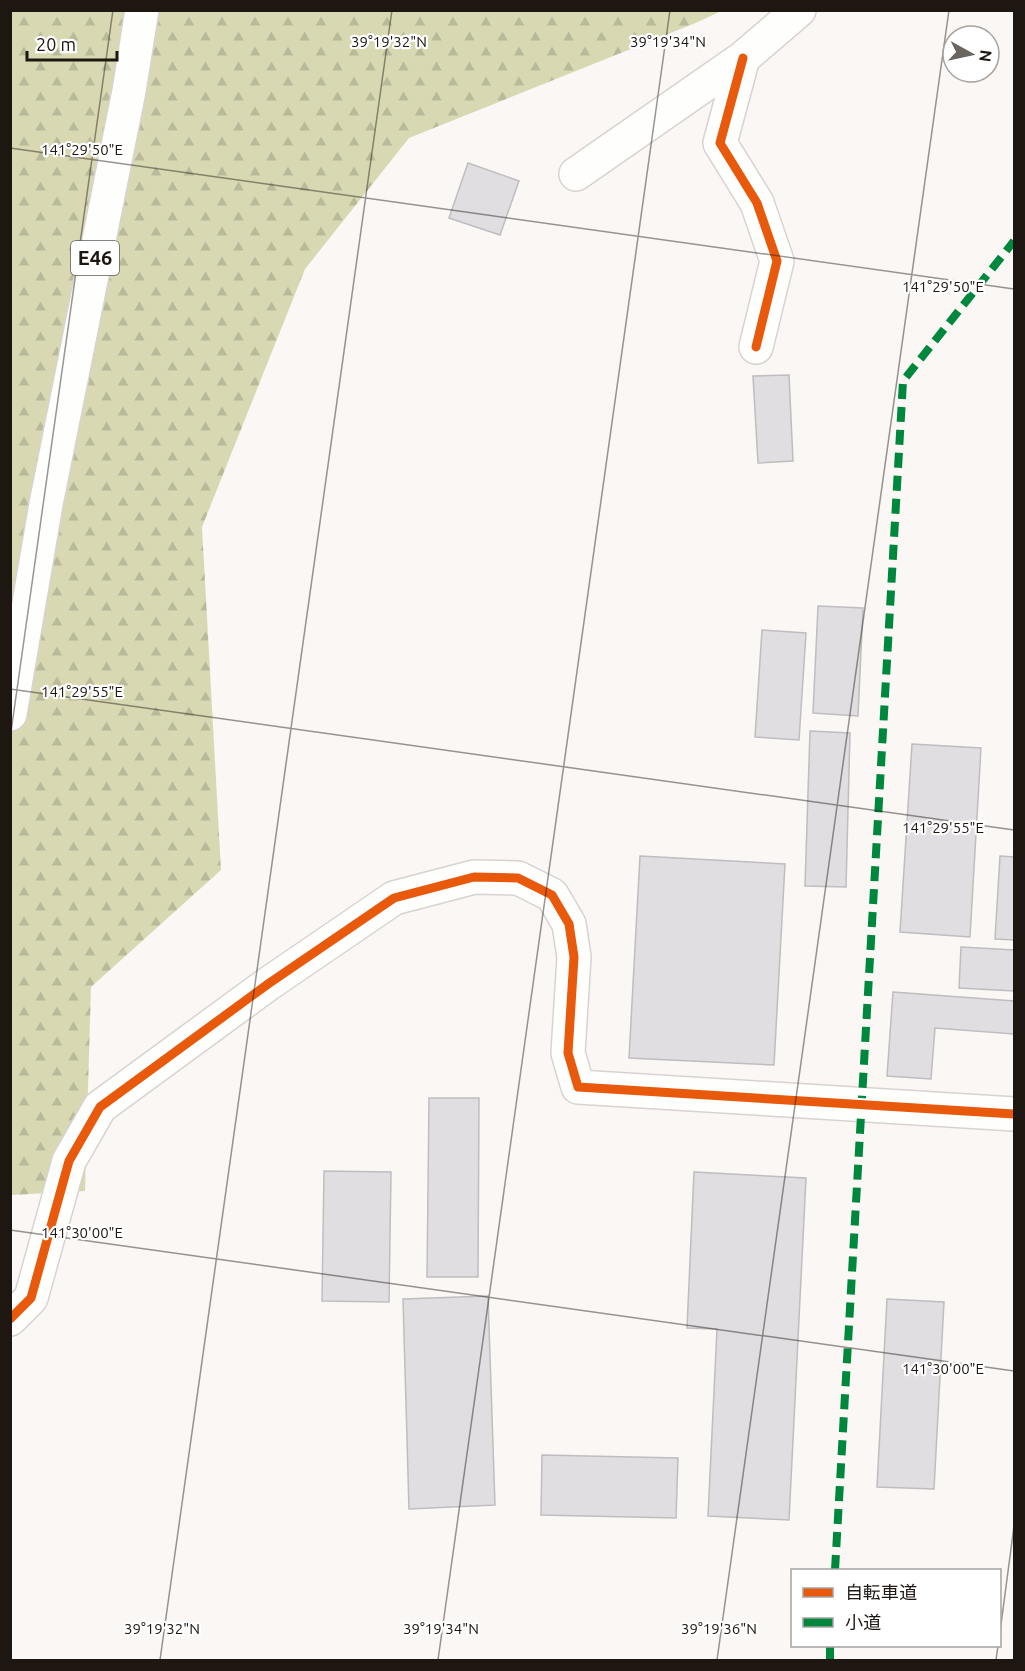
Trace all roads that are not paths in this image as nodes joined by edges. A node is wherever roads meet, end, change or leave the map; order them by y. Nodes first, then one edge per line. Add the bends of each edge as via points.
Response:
1 (142, 10) edge
2 (799, 10) edge
3 (743, 58) junction
4 (576, 174) dead end
5 (756, 347) dead end
6 (45, 504) junction
7 (10, 624) edge
8 (10, 714) edge
9 (1014, 1114) edge
10 (10, 1319) edge

1 - 6 main road, E46
2 - 3 main road
3 - 4 main road
3 - 5 main road via 720,143 757,203 777,261
6 - 7 main road, E46
6 - 8 main road, E46
9 - 10 main road via 578,1087 568,1053 574,957 569,924 552,895 518,878 474,877 394,898 100,1107 69,1161 31,1298

